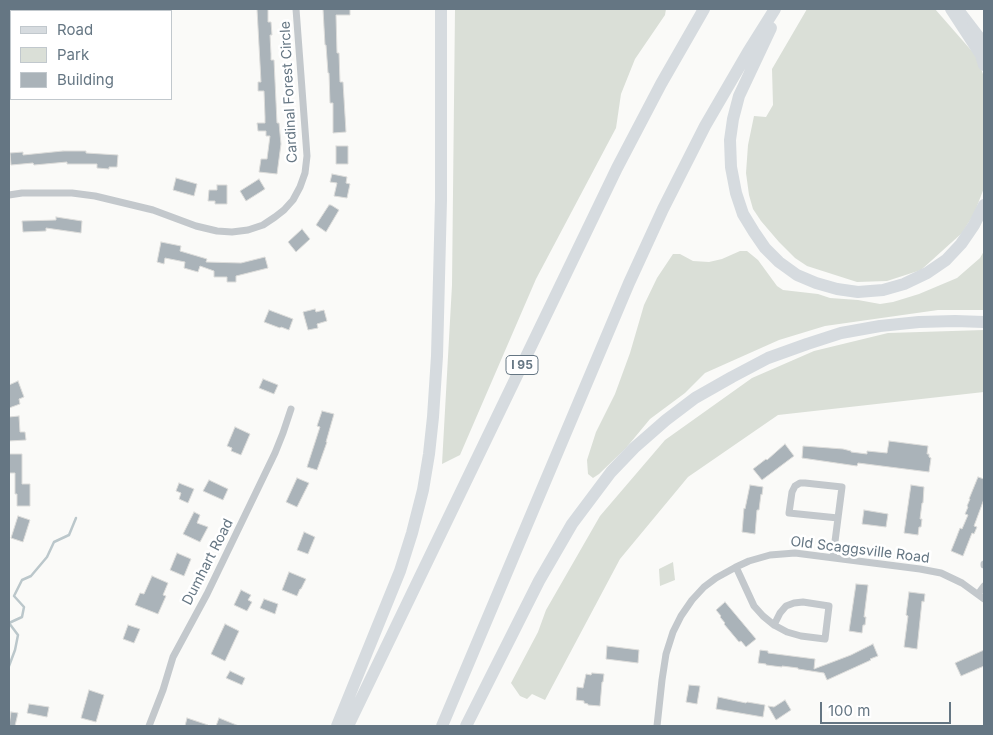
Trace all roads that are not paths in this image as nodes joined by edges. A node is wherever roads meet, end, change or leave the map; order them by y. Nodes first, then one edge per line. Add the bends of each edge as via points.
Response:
1 (296, 9) edge
2 (442, 9) edge
3 (704, 9) edge
4 (775, 9) edge
5 (780, 9) edge
6 (951, 9) edge
7 (958, 9) edge
8 (984, 43) edge
9 (984, 65) edge
10 (9, 195) edge
11 (984, 205) edge
12 (984, 322) edge
13 (291, 409) dead end
14 (838, 518) junction
15 (833, 557) junction
16 (736, 567) junction
17 (984, 586) edge
18 (981, 597) edge
19 (774, 625) junction
20 (149, 726) edge
21 (337, 726) edge
22 (348, 726) edge
23 (442, 726) edge
24 (466, 726) edge
25 (657, 726) edge

1 - 10 street, Cardinal Forest Circle via 308,156 300,187 293,200 276,217 248,230 217,231 153,210 95,196 72,193
2 - 21 highway via 437,356 429,454 423,490 400,571
3 - 22 highway, I 95 via 618,168
4 - 23 highway via 705,126 628,283
5 - 11 highway via 739,96 730,140 731,167 743,214 765,248 779,262 816,284 837,289 858,292 904,284 946,260 961,244
6 - 9 highway
7 - 8 main road
12 - 24 highway via 919,322 842,333 768,358 696,398 666,420 611,472 572,524 539,581
13 - 20 street, Dumhart Road via 275,453 173,657
14 - 14 street via 842,488 805,483 795,486 789,513
14 - 15 street
15 - 16 street, Old Scaggsville Road via 782,554 759,557
15 - 18 street, Old Scaggsville Road via 941,573
16 - 19 street via 754,606
16 - 25 street, Old Scaggsville Road via 716,578 692,600 673,632 666,654
17 - 18 street
19 - 19 street via 801,636 825,639 829,606 794,603 786,606

